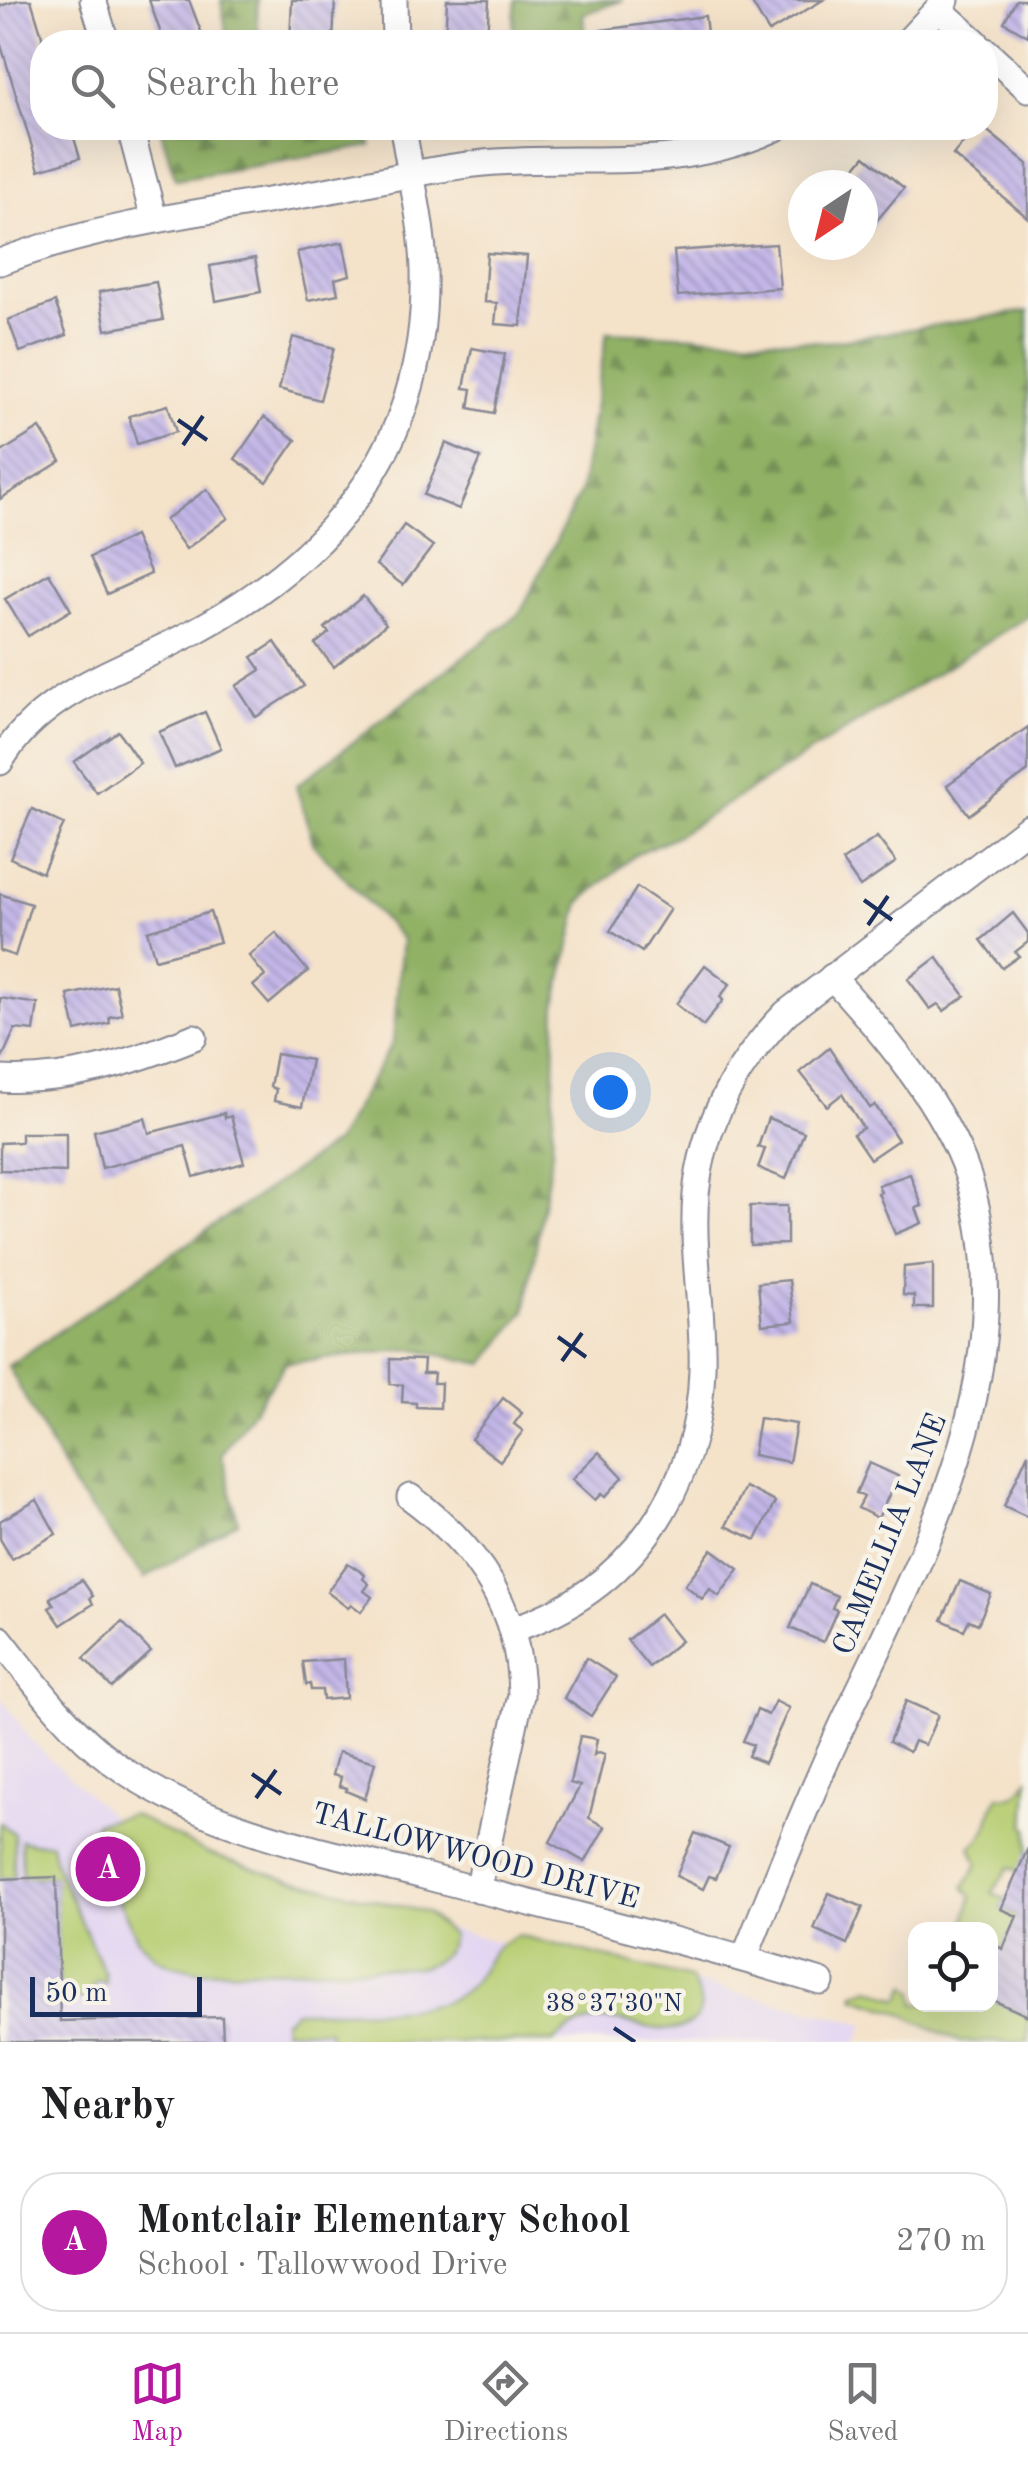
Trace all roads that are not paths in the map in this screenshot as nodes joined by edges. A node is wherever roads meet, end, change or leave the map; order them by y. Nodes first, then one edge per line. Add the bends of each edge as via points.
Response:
1 (93, 0) edge
2 (394, 0) edge
3 (943, 5) edge
4 (102, 30) edge
5 (395, 30) edge
6 (919, 30) edge
7 (965, 30) edge
8 (998, 62) edge
9 (1028, 89) edge
10 (133, 140) edge
11 (405, 140) edge
12 (743, 140) edge
13 (409, 174) junction
14 (154, 219) junction
15 (0, 262) edge
16 (0, 762) edge
17 (1028, 828) edge
18 (832, 977) junction
19 (194, 1037) dead end
20 (0, 1079) edge
21 (410, 1497) dead end
22 (513, 1629) junction
23 (0, 1638) edge
24 (478, 1890) junction
25 (744, 1958) junction
26 (821, 1982) dead end

1 - 4 street
2 - 5 street
3 - 6 street
3 - 7 street
8 - 9 street
10 - 14 street
11 - 13 street
12 - 13 street via 680,157 482,164
13 - 14 street
13 - 16 street via 424,269 416,360 388,444 358,496 320,543 264,590 58,700
14 - 15 street
17 - 18 street
18 - 22 street via 759,1040 733,1078 706,1144 696,1191 698,1423 676,1490 630,1555 603,1580
18 - 25 street, CAMELLIA LANE via 912,1074 967,1172 987,1266 986,1352 955,1476 806,1803
19 - 20 street via 101,1069
21 - 22 street via 478,1563
22 - 24 street via 521,1695
23 - 24 street, TALLOWWOOD DRIVE via 74,1728 110,1761 164,1794 310,1847
24 - 25 street, TALLOWWOOD DRIVE
25 - 26 street, TALLOWWOOD DRIVE

